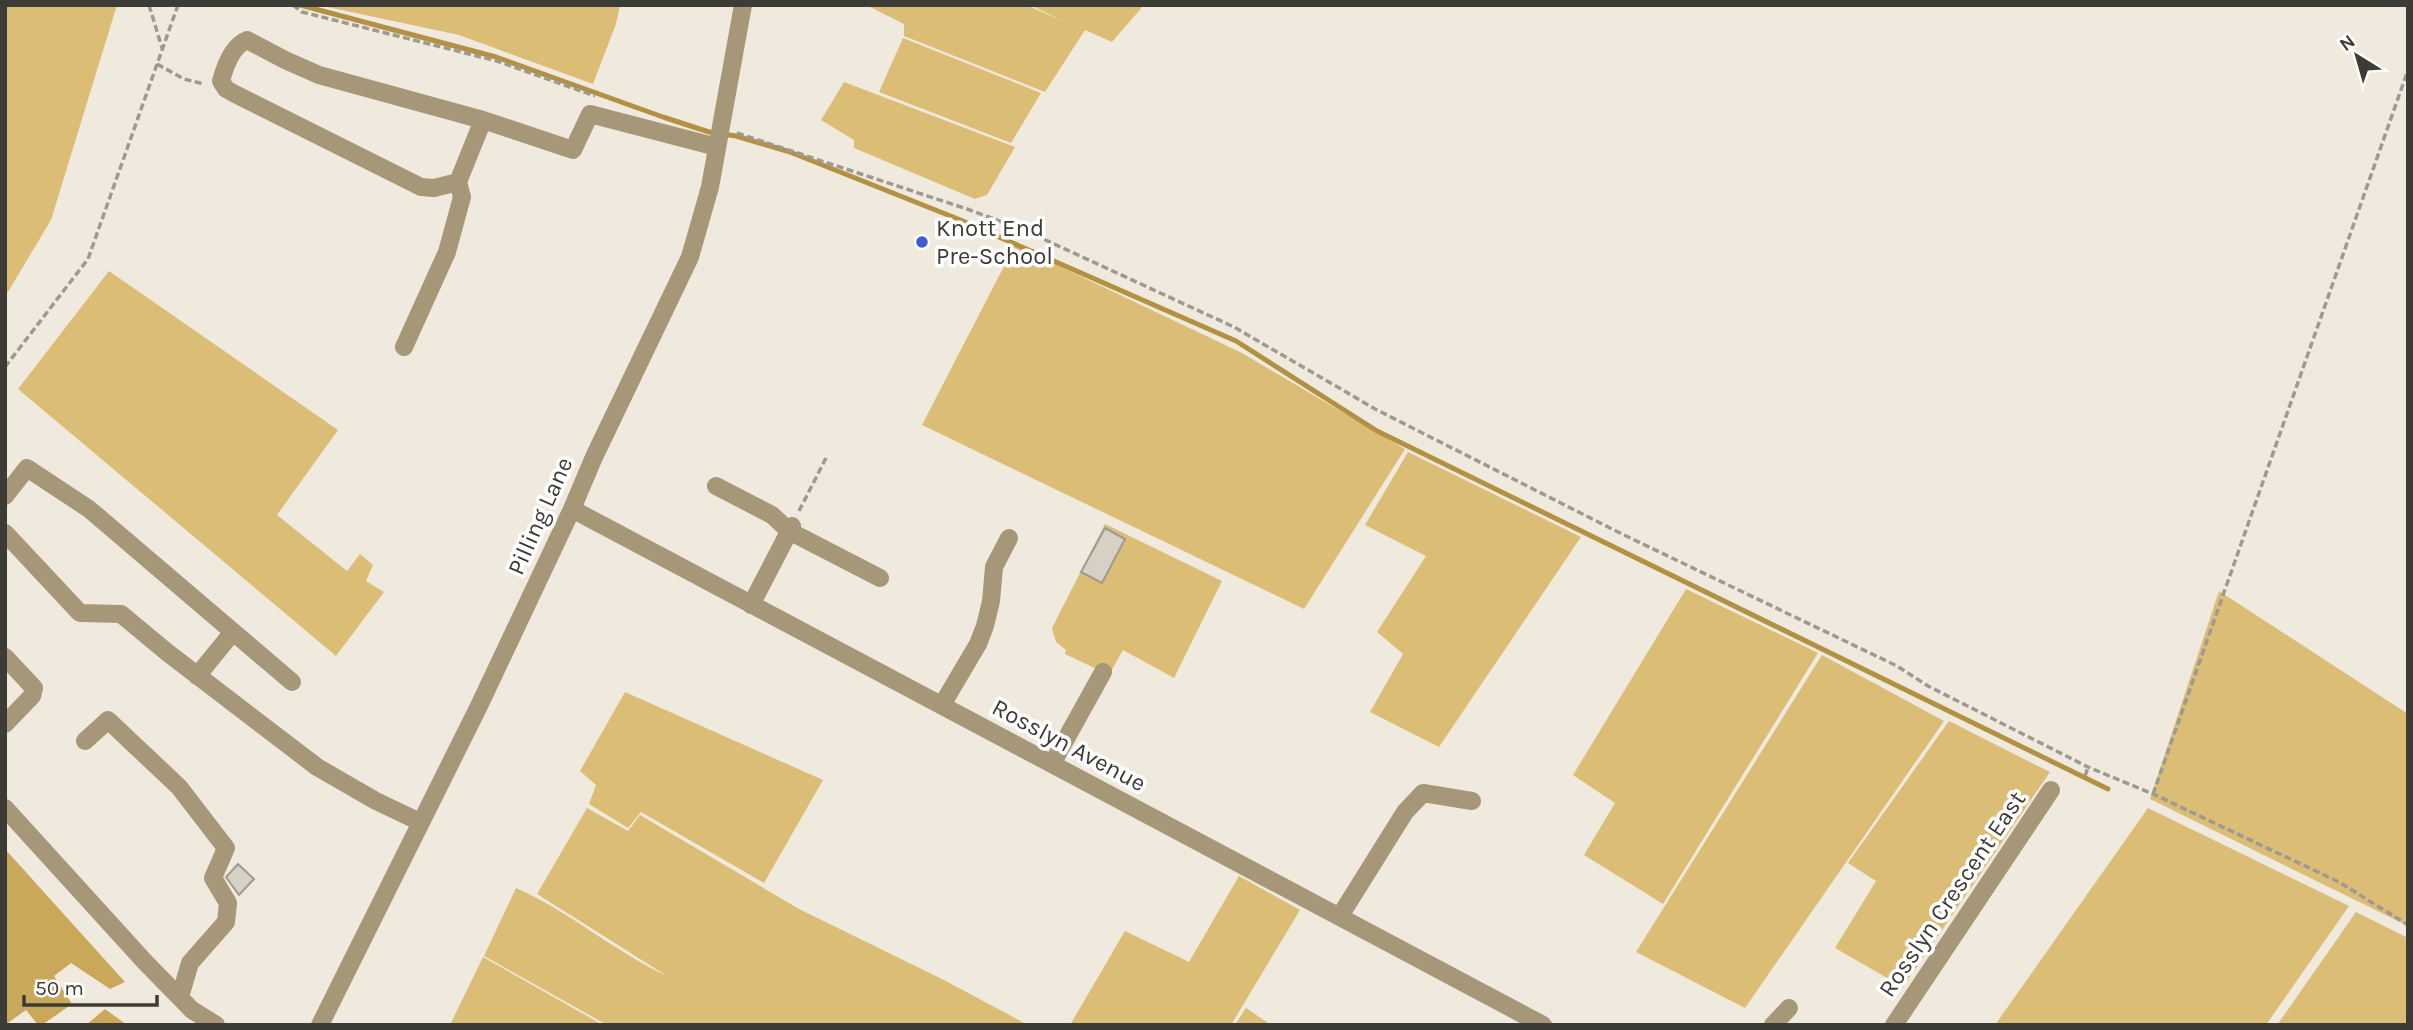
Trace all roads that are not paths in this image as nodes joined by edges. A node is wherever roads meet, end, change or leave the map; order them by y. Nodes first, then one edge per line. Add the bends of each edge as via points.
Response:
1 (743, 5) edge
2 (483, 120) junction
3 (717, 147) junction
4 (458, 182) junction
5 (404, 347) dead end
6 (716, 486) dead end
7 (5, 496) edge
8 (572, 509) junction
9 (791, 528) junction
10 (5, 533) edge
11 (1009, 538) dead end
12 (880, 578) dead end
13 (751, 605) junction
14 (233, 632) junction
15 (5, 657) edge
16 (1103, 672) dead end
17 (197, 676) junction
18 (292, 682) dead end
19 (942, 705) junction
20 (5, 724) edge
21 (85, 741) dead end
22 (1052, 764) junction
23 (2051, 790) dead end
24 (1472, 800) dead end
25 (5, 808) edge
26 (420, 822) junction
27 (1340, 916) junction
28 (180, 997) junction
29 (1789, 1008) dead end
30 (216, 1025) edge
31 (320, 1025) edge
32 (1543, 1025) edge
33 (1773, 1025) edge
34 (1894, 1025) edge

1 - 3 street, Pilling Lane
2 - 3 street via 573,150 590,114
2 - 4 street
2 - 4 street via 318,75 247,40 234,49 223,71 221,81 226,89 421,187
3 - 8 street, Pilling Lane via 690,257
4 - 5 street via 462,197 447,252
6 - 9 street
7 - 14 street via 27,468 89,509
8 - 13 street, Rosslyn Avenue
8 - 26 street, Pilling Lane
9 - 12 street
9 - 13 street
10 - 17 street via 80,613 121,614
11 - 19 street via 994,566 991,601 978,644
13 - 19 street, Rosslyn Avenue
14 - 17 street
14 - 18 street
15 - 20 street via 34,688
16 - 22 street
17 - 26 street via 317,767
19 - 22 street, Rosslyn Avenue
21 - 28 street via 108,720 179,787 226,848 212,878 228,903 226,922 190,963
22 - 27 street, Rosslyn Avenue
23 - 34 street, Rosslyn Crescent East
24 - 27 street via 1423,793 1405,812
25 - 28 street
26 - 31 street, Pilling Lane
27 - 32 street, Rosslyn Avenue
28 - 30 street
29 - 33 street

